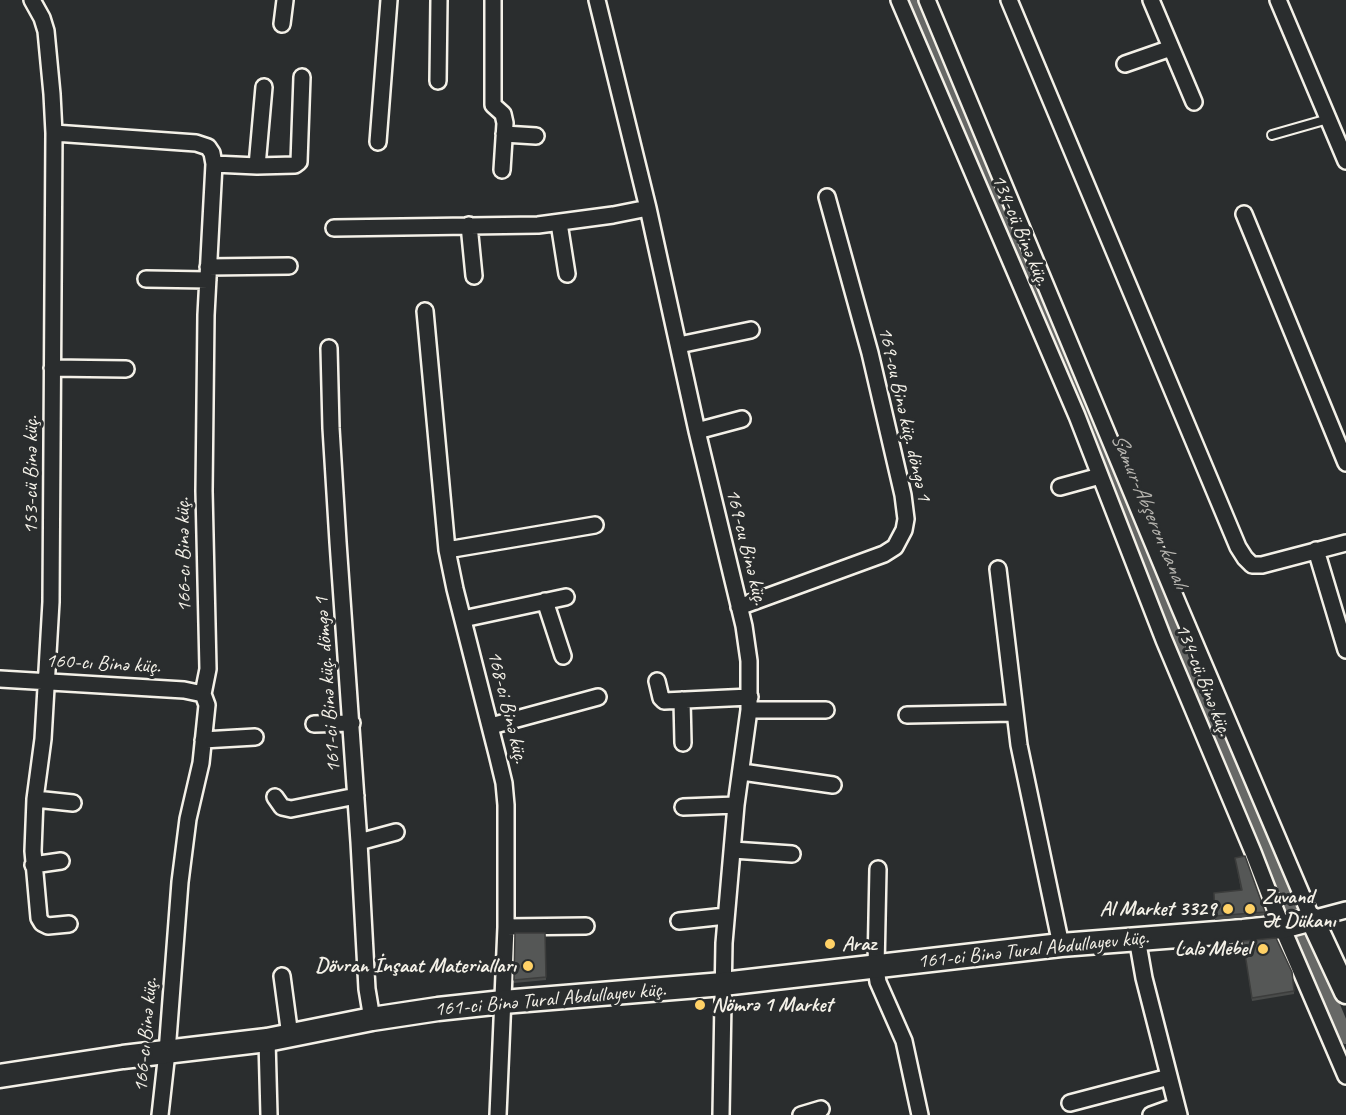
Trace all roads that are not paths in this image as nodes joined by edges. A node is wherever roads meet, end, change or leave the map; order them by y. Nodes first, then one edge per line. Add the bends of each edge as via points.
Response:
1 (32, 0) edge
2 (285, 0) edge
3 (389, 0) edge
4 (439, 0) edge
5 (493, 0) edge
6 (597, 0) edge
7 (899, 0) edge
8 (927, 0) edge
9 (1009, 0) edge
10 (1151, 0) edge
11 (1278, 0) edge
12 (282, 24) dead end
13 (1171, 48) junction
14 (1125, 64) dead end
15 (302, 77) dead end
16 (438, 81) dead end
17 (264, 87) dead end
18 (1194, 102) dead end
19 (1328, 119) junction
20 (54, 133) junction
21 (504, 134) junction
22 (1272, 135) dead end
23 (537, 136) dead end
24 (378, 142) dead end
25 (1346, 161) edge
26 (214, 164) junction
27 (257, 166) junction
28 (502, 170) dead end
29 (827, 196) dead end
30 (648, 208) junction
31 (1244, 213) dead end
32 (559, 223) junction
33 (470, 225) junction
34 (334, 228) dead end
35 (289, 266) dead end
36 (208, 274) junction
37 (567, 274) dead end
38 (474, 276) dead end
39 (146, 279) dead end
40 (426, 311) dead end
41 (751, 330) dead end
42 (679, 345) junction
43 (329, 348) dead end
44 (52, 368) junction
45 (126, 369) dead end
46 (742, 419) dead end
47 (697, 431) junction
48 (1346, 463) edge
49 (1100, 476) junction
50 (1060, 487) dead end
51 (595, 525) dead end
52 (1346, 543) edge
53 (447, 550) junction
54 (1316, 550) junction
55 (998, 569) dead end
56 (566, 597) dead end
57 (545, 601) junction
58 (739, 607) junction
59 (1340, 607) edge
60 (463, 619) junction
61 (1346, 650) edge
62 (563, 656) dead end
63 (0, 679) edge
64 (657, 681) dead end
65 (46, 682) junction
66 (203, 694) junction
67 (598, 697) dead end
68 (682, 700) junction
69 (749, 703) junction
70 (826, 710) dead end
71 (1014, 713) junction
72 (907, 715) dead end
73 (352, 723) junction
74 (314, 724) dead end
75 (491, 726) junction
76 (255, 737) dead end
77 (203, 740) junction
78 (683, 743) dead end
79 (742, 772) junction
80 (833, 785) dead end
81 (356, 796) junction
82 (275, 797) dead end
83 (35, 799) junction
84 (74, 803) dead end
85 (736, 805) junction
86 (683, 807) dead end
87 (396, 832) dead end
88 (359, 842) junction
89 (733, 849) junction
90 (792, 854) dead end
91 (61, 861) dead end
92 (33, 865) junction
93 (878, 869) dead end
94 (1346, 910) edge
95 (726, 916) junction
96 (1312, 919) junction
97 (679, 921) dead end
98 (69, 924) dead end
99 (586, 926) dead end
100 (506, 927) junction
101 (1281, 927) junction
102 (1137, 938) junction
103 (1061, 945) junction
104 (876, 968) junction
105 (282, 976) dead end
106 (1344, 983) edge
107 (723, 984) junction
108 (503, 1002) junction
109 (372, 1019) junction
110 (290, 1036) junction
111 (267, 1040) junction
112 (167, 1052) junction
113 (0, 1076) edge
114 (1346, 1076) edge
115 (1169, 1077) junction
116 (1070, 1103) dead end
117 (821, 1109) dead end
118 (1178, 1111) edge
119 (160, 1115) edge
120 (269, 1115) edge
121 (498, 1115) edge
122 (721, 1115) edge
123 (801, 1115) edge
124 (920, 1115) edge
125 (1151, 1115) edge

1 - 20 street, 153-cü Binə küç. via 46,31
2 - 12 street
3 - 24 street
4 - 16 street
5 - 21 street via 493,105 503,114
6 - 30 street, 169-cu Binə küç.
7 - 49 street, 134-cü Binə küç.
8 - 96 street
9 - 54 street via 1238,547 1252,564 1262,565
10 - 13 street
11 - 19 street
13 - 14 street
13 - 18 street
15 - 27 street via 299,162
17 - 27 street
19 - 22 lane
19 - 25 street
20 - 26 street via 196,143 208,147
20 - 44 street, 153-cü Binə küç.
21 - 23 street
21 - 28 street
26 - 27 street
26 - 36 street, 166-cı Binə küç.
29 - 58 street, 169-cu Binə küç. döngə 1 via 903,495 904,530 895,547 884,554
30 - 32 street
30 - 42 street, 169-cu Binə küç.
31 - 48 street
32 - 33 street
32 - 37 street
33 - 34 street
33 - 38 street
35 - 36 street
36 - 39 street
36 - 66 street, 166-cı Binə küç. via 204,491 208,669
40 - 53 street, 168-ci Binə küç.
41 - 42 street
42 - 47 street, 169-cu Binə küç.
43 - 73 street, 161-ci Binə küç. dömgə 1
44 - 45 street
44 - 65 street, 153-cü Binə küç. via 52,544
46 - 47 street
47 - 58 street, 169-cu Binə küç.
49 - 50 street
49 - 101 street, 134-cü Binə küç.
51 - 53 street
52 - 54 street
53 - 60 street, 168-ci Binə küç.
54 - 59 street
55 - 71 street
56 - 57 street
57 - 60 street
57 - 62 street
58 - 69 street, 169-cu Binə küç. via 747,649
59 - 61 street
60 - 75 street, 168-ci Binə küç.
63 - 65 street, 160-cı Binə küç.
64 - 68 street via 664,701
65 - 66 street, 160-cı Binə küç.
65 - 83 street, 153-cü Binə küç.
66 - 77 street, 166-cı Binə küç. via 207,705
67 - 75 street
68 - 69 street
68 - 78 street
69 - 70 street
69 - 79 street, 169-cu Binə küç.
71 - 72 street
71 - 103 street
73 - 74 street
73 - 81 street, 161-ci Binə küç. dömgə 1
75 - 100 street, 168-ci Binə küç. via 506,805
76 - 77 street
77 - 112 street, 166-cı Binə küç. via 180,882
79 - 80 street
79 - 85 street, 169-cu Binə küç.
81 - 82 street via 291,809 282,807
81 - 88 street, 161-ci Binə küç. dömgə 1
83 - 84 street
83 - 92 street, 153-cü Binə küç.
85 - 86 street
85 - 89 street, 169-cu Binə küç.
87 - 88 street
88 - 109 street, 161-ci Binə küç. dömgə 1
89 - 90 street
89 - 95 street, 169-cu Binə küç.
91 - 92 street
92 - 98 street, 153-cü Binə küç. via 42,923
93 - 104 street
94 - 96 street
95 - 97 street
95 - 107 street, 169-cu Binə küç.
96 - 101 street, 161-ci Binə Tural Abdullayev küç.
96 - 106 street
99 - 100 street
100 - 108 street, 168-ci Binə küç.
101 - 102 street, 161-ci Binə Tural Abdullayev küç.
101 - 114 street, 134-cü Binə küç.
102 - 103 street, 161-ci Binə Tural Abdullayev küç.
102 - 115 street
103 - 104 street, 161-ci Binə Tural Abdullayev küç.
104 - 107 street, 161-ci Binə Tural Abdullayev küç.
104 - 124 street via 882,993 904,1041
105 - 110 street
107 - 108 street, 161-ci Binə Tural Abdullayev küç.
107 - 122 street, 169-cu Binə küç.
108 - 109 street, 161-ci Binə Tural Abdullayev küç.
108 - 121 street, 168-ci Binə küç.
109 - 110 street, 161-ci Binə Tural Abdullayev küç.
110 - 111 street, 161-ci Binə Tural Abdullayev küç.
111 - 112 street, 161-ci Binə Tural Abdullayev küç.
111 - 120 street
112 - 113 street, 161-ci Binə Tural Abdullayev küç.
112 - 119 street, 166-cı Binə küç.
115 - 116 street
115 - 118 street
117 - 123 street
118 - 125 street

